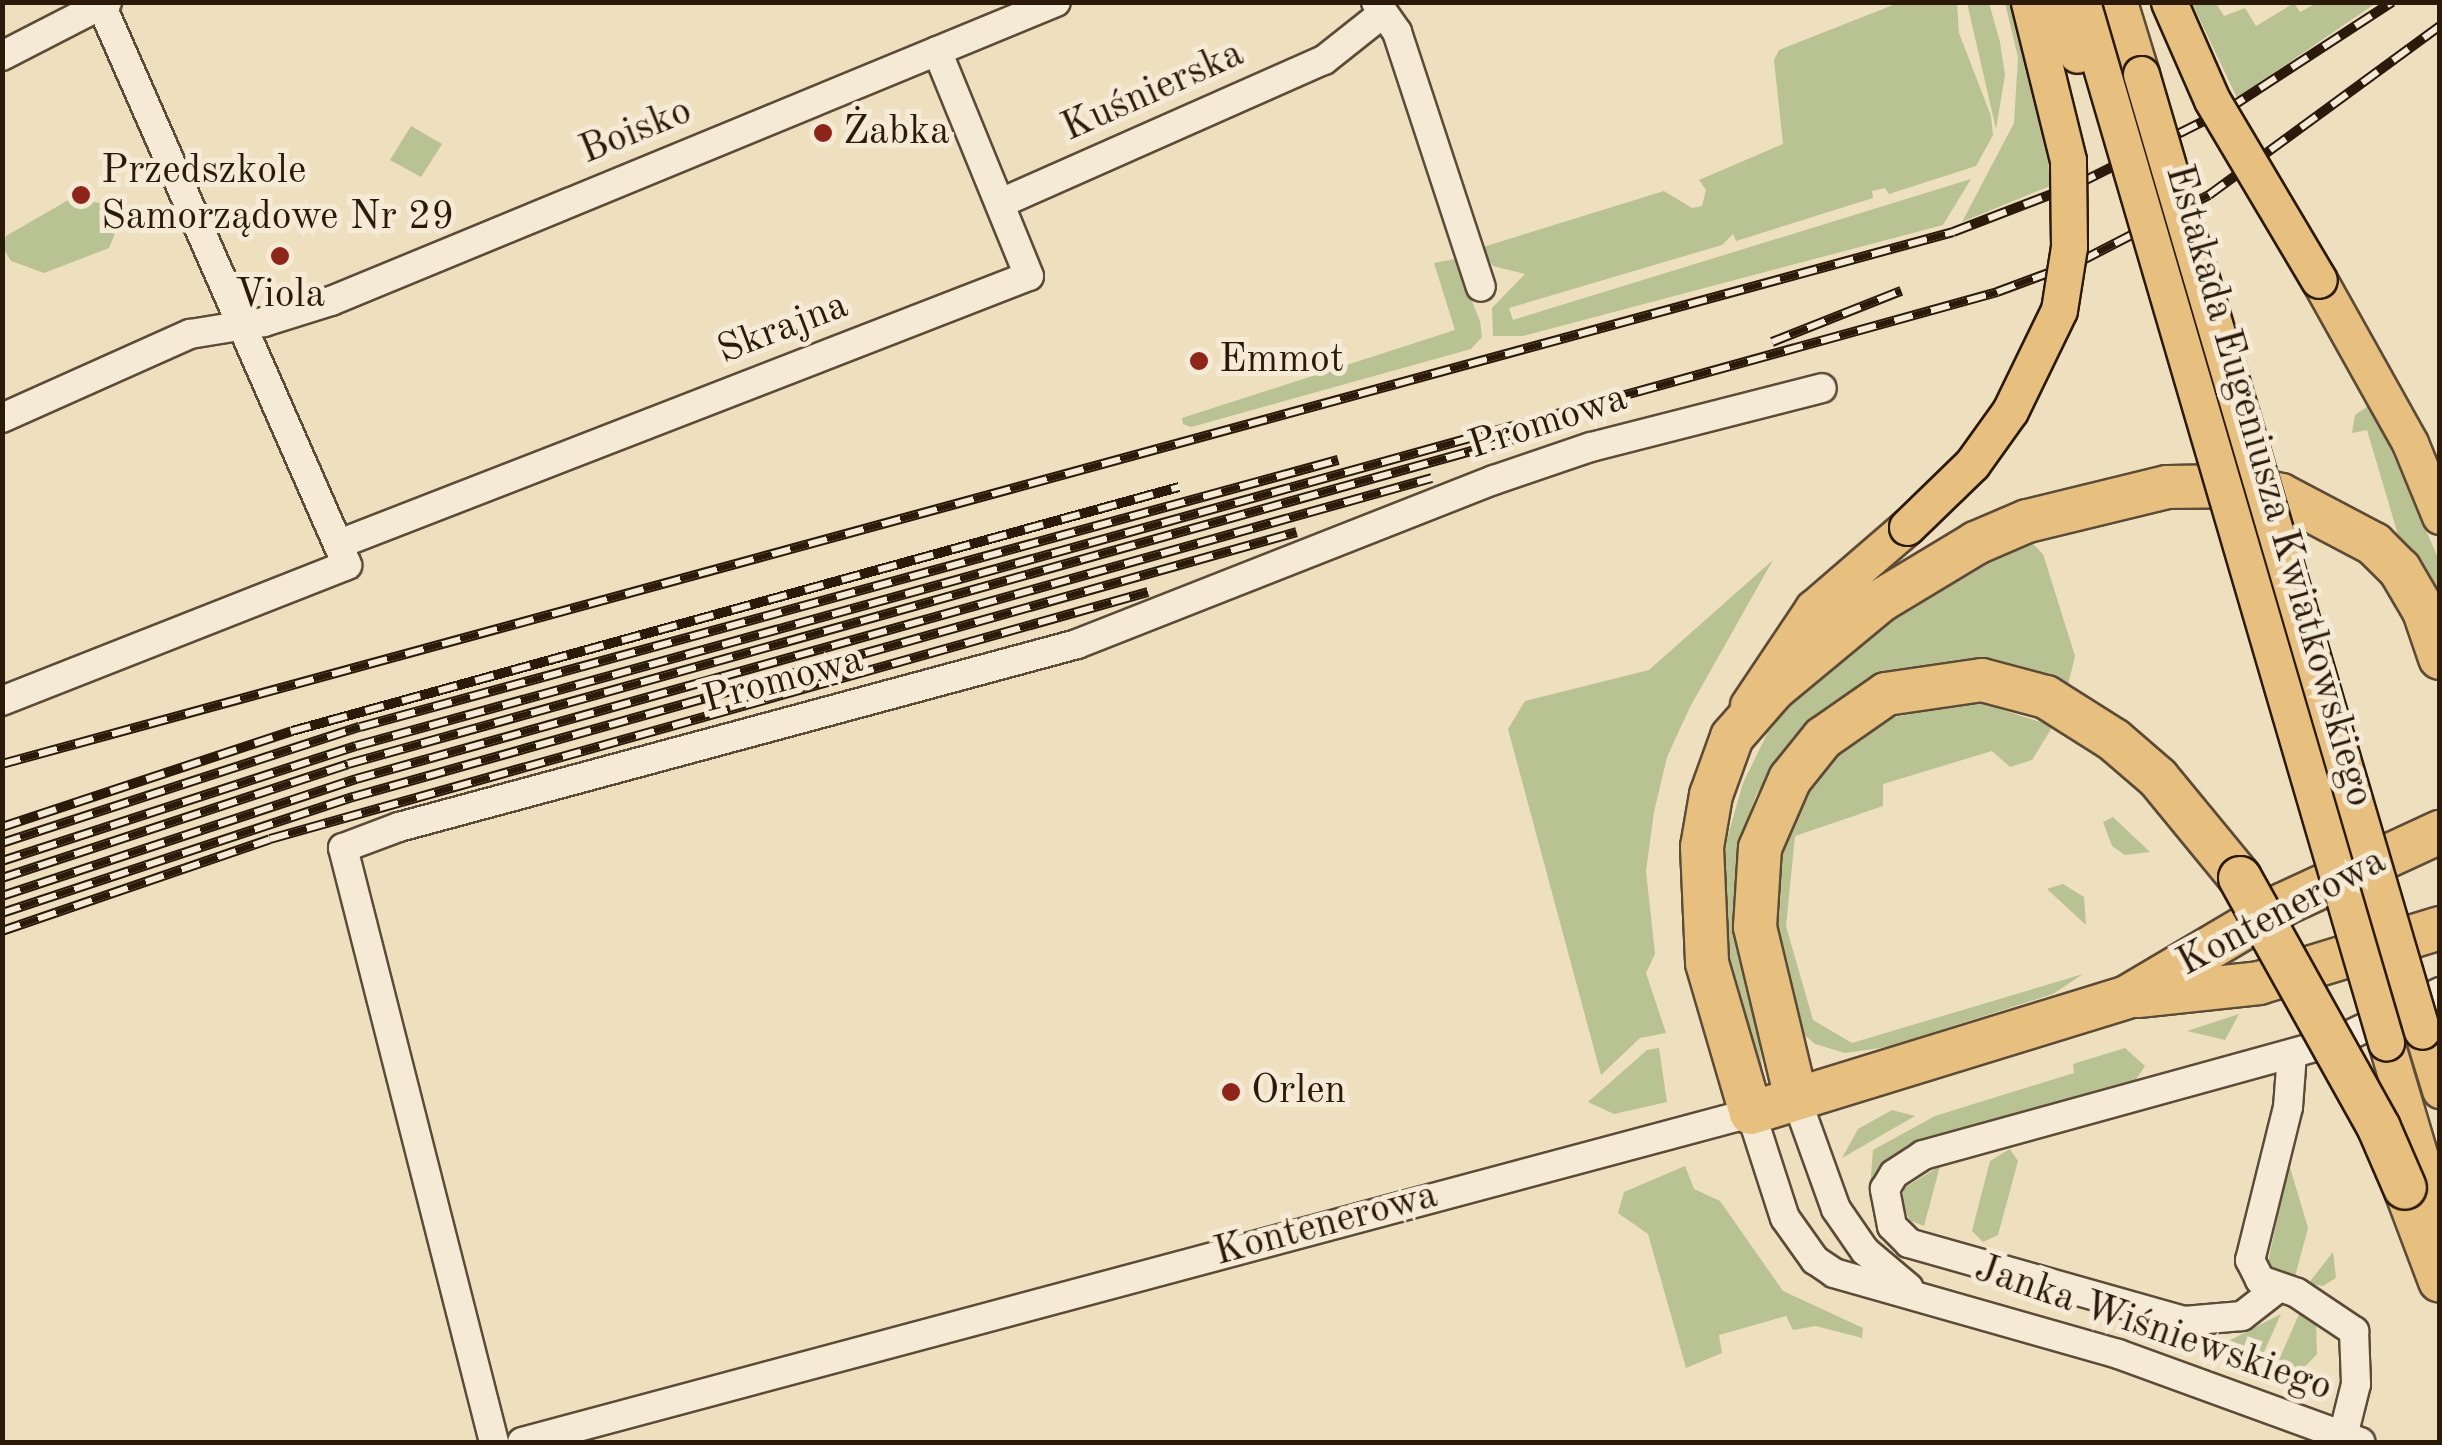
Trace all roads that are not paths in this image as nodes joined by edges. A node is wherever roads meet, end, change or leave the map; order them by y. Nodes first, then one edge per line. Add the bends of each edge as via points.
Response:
1 (1056, 2) edge
2 (2029, 2) edge
3 (2055, 2) edge
4 (2082, 2) edge
5 (2119, 2) edge
6 (2136, 2) edge
7 (2169, 2) edge
8 (102, 3) edge
9 (1379, 8) edge
10 (938, 52) junction
11 (2, 56) edge
12 (2141, 74) junction
13 (2130, 164) junction
14 (1001, 203) junction
15 (1481, 287) dead end
16 (243, 323) junction
17 (1822, 388) dead end
18 (2, 418) edge
19 (2440, 516) edge
20 (339, 544) junction
21 (1862, 591) junction
22 (2440, 658) edge
23 (2, 700) edge
24 (2440, 832) edge
25 (2440, 928) edge
26 (2440, 992) edge
27 (2128, 997) junction
28 (2292, 1054) junction
29 (2440, 1090) edge
30 (1796, 1098) junction
31 (1751, 1113) junction
32 (2440, 1224) edge
33 (2440, 1280) edge
34 (2278, 1288) junction
35 (1919, 1294) junction
36 (2352, 1439) edge
37 (494, 1442) edge
38 (522, 1442) edge

1 - 10 street, Boisko
2 - 21 main road, bridge via 2068,160 2069,247 2059,310 2010,410
3 - 13 main road, bridge
4 - 13 main road, Estakada Eugeniusza Kwiatkowskiego, bridge
5 - 12 main road, Estakada Eugeniusza Kwiatkowskiego
6 - 12 main road
7 - 19 main road, Estakada Eugeniusza Kwiatkowskiego, bridge via 2212,100 2410,443
8 - 11 street
8 - 16 street
9 - 14 street, Kuśnierska via 1324,60
9 - 15 street, Kuśnierska via 1397,32
10 - 14 street, Skrajna
10 - 16 street, Boisko via 331,301
12 - 29 main road, Estakada Eugeniusza Kwiatkowskiego, bridge
13 - 32 main road, Estakada Eugeniusza Kwiatkowskiego, bridge
14 - 20 street, Skrajna via 1030,276
16 - 18 street, Boisko via 190,334
16 - 20 street
17 - 37 street, Promowa via 1591,446 1078,644 399,827 343,848
20 - 23 street via 347,565
21 - 22 highway, bridge via 2027,521 2167,486 2242,486 2318,511 2374,544 2411,586
21 - 31 highway via 1732,738 1711,795 1700,901 1711,978
24 - 27 highway, Kontenerowa via 2284,904
25 - 27 highway, Kontenerowa via 2260,983
26 - 28 street via 2336,1042
27 - 30 highway, Kontenerowa
28 - 34 street via 2288,1107 2250,1260 2260,1280
28 - 34 street via 1924,1155 1884,1189 1892,1226 1909,1244 2184,1322 2242,1316
30 - 31 highway, Kontenerowa
30 - 33 highway, bridge via 1755,926 1760,848 1790,779 1823,738 1886,694 1952,680 2010,686 2078,716 2158,778 2230,864 2379,1128
30 - 35 street, Janka Wiśniewskiego via 1836,1209 1886,1272
31 - 35 street, Janka Wiśniewskiego via 1784,1218 1815,1260 1853,1282
31 - 38 street, Kontenerowa
34 - 36 street via 2297,1293 2354,1331
35 - 36 street, Janka Wiśniewskiego via 2223,1389

